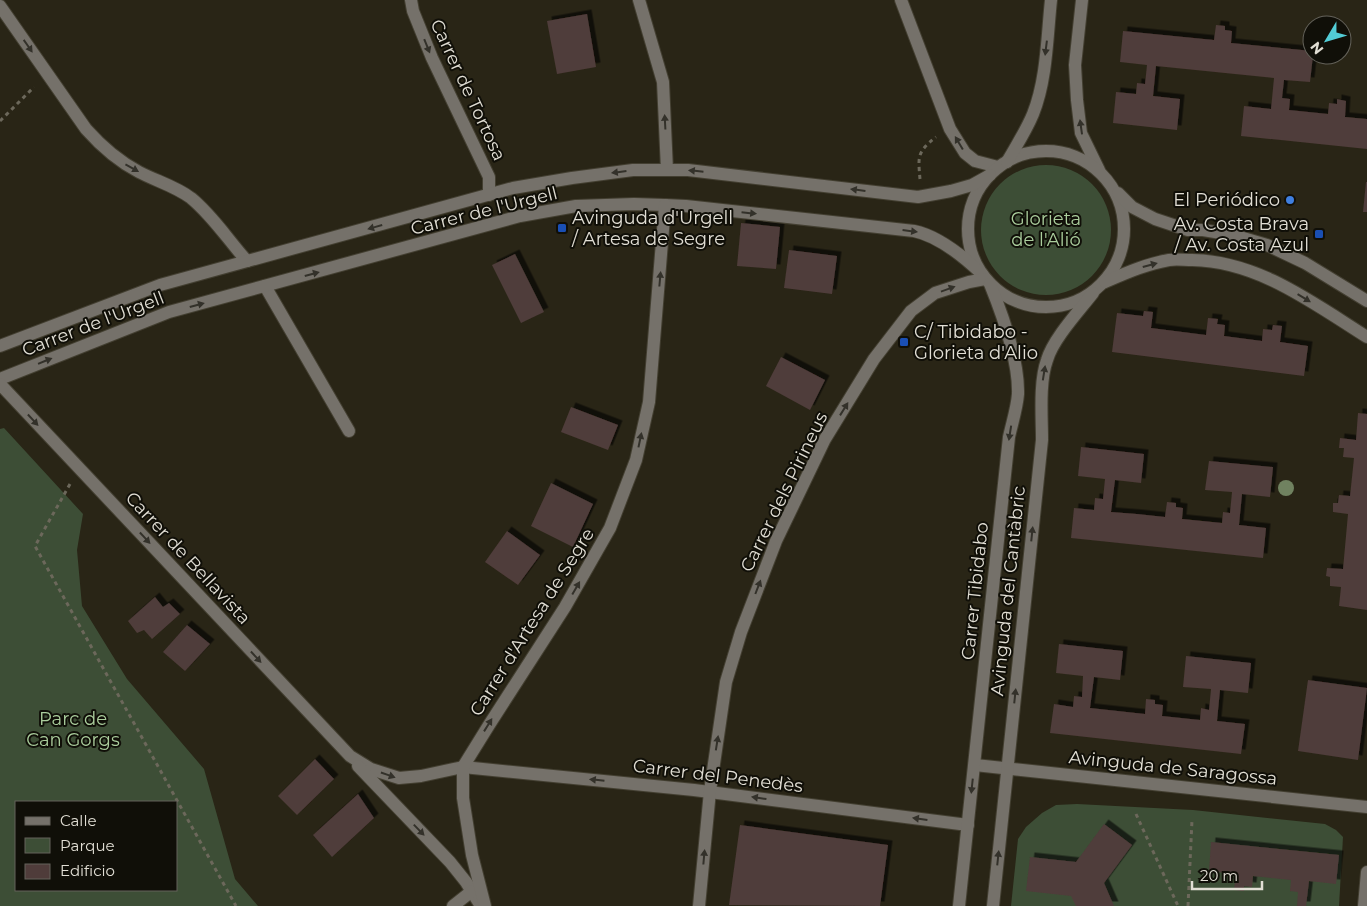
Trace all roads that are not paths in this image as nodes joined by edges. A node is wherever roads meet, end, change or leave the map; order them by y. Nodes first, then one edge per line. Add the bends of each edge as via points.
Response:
1 (411, 0) edge
2 (639, 0) edge
3 (901, 0) edge
4 (1051, 0) edge
5 (1082, 0) edge
6 (0, 6) edge
7 (998, 168) junction
8 (667, 170) junction
9 (1100, 172) junction
10 (1113, 188) junction
11 (489, 195) junction
12 (666, 205) junction
13 (247, 261) junction
14 (986, 279) junction
15 (1105, 282) junction
16 (265, 286) junction
17 (1092, 293) junction
18 (1367, 302) edge
19 (1367, 337) edge
20 (0, 346) edge
21 (0, 380) edge
22 (0, 384) edge
23 (349, 431) dead end
24 (350, 756) junction
25 (975, 765) junction
26 (463, 767) junction
27 (1007, 768) junction
28 (710, 791) junction
29 (1367, 807) edge
30 (968, 825) junction
31 (1367, 872) edge
32 (472, 891) junction
33 (453, 906) edge
34 (480, 906) edge
35 (485, 906) edge
36 (699, 906) edge
37 (959, 906) edge
38 (993, 906) edge
39 (1364, 906) edge

1 -> 11 street, Carrer de Tortosa via 412,11 432,58 488,177
8 -> 2 street via 663,82
7 -> 3 street via 975,161 965,153 950,129
4 -> 7 street via 1040,91 1019,141
9 -> 5 street via 1081,133 1077,100 1075,65
6 -> 13 street via 86,129 100,144 126,165 190,198
7 -> 8 street, Carrer de l'Urgell via 972,185 918,197
7 - 9 street via 1017,156 1039,151 1061,152 1082,159
7 - 14 street via 977,192 970,212 968,234 972,255
8 -> 11 street, Carrer de l'Urgell via 633,170 572,178
9 - 10 street
10 - 15 street via 1122,211 1124,236 1118,261
10 - 18 street via 1132,207 1154,219 1188,230 1233,235 1267,245 1305,263
11 -> 13 street, Carrer de l'Urgell
12 -> 14 street, Carrer de l'Urgell via 924,233 967,260
16 -> 12 street, Carrer de l'Urgell via 520,216 576,206
26 -> 12 street, Carrer d'Artesa de Segre via 565,607 606,536 636,460 648,402
13 - 20 street, Carrer de l'Urgell via 160,285
14 - 17 street via 1008,298 1036,307 1051,308 1073,303
14 -> 25 street, Carrer Tibidabo via 999,306 1015,361 1018,397 1009,436
28 -> 14 street, Carrer dels Pirineus via 726,682 740,632 776,541 825,439 874,360 911,311 935,293
15 - 17 street
15 -> 19 street via 1147,265 1172,260 1227,264 1256,273 1290,290
21 -> 16 street, Carrer de l'Urgell via 162,314
16 - 23 street
27 -> 17 street, Avinguda del Cantàbric via 1042,440 1046,360
22 -> 24 street, Carrer de Bellavista
24 -> 26 street, Carrer de Bellavista via 371,769 399,778
24 -> 32 street, Carrer de Bellavista via 450,862
25 - 27 street, Avinguda de Saragossa
25 -> 30 street, Carrer Tibidabo
28 -> 26 street, Carrer del Penedès
26 - 35 street via 463,798 472,855
27 - 29 street, Avinguda de Saragossa
38 -> 27 street, Avinguda del Cantàbric
30 -> 28 street, Carrer del Penedès
36 -> 28 street, Carrer dels Pirineus
30 - 37 street, Carrer Tibidabo
31 - 39 street
32 - 33 street
32 - 34 street, Carrer de Bellavista

